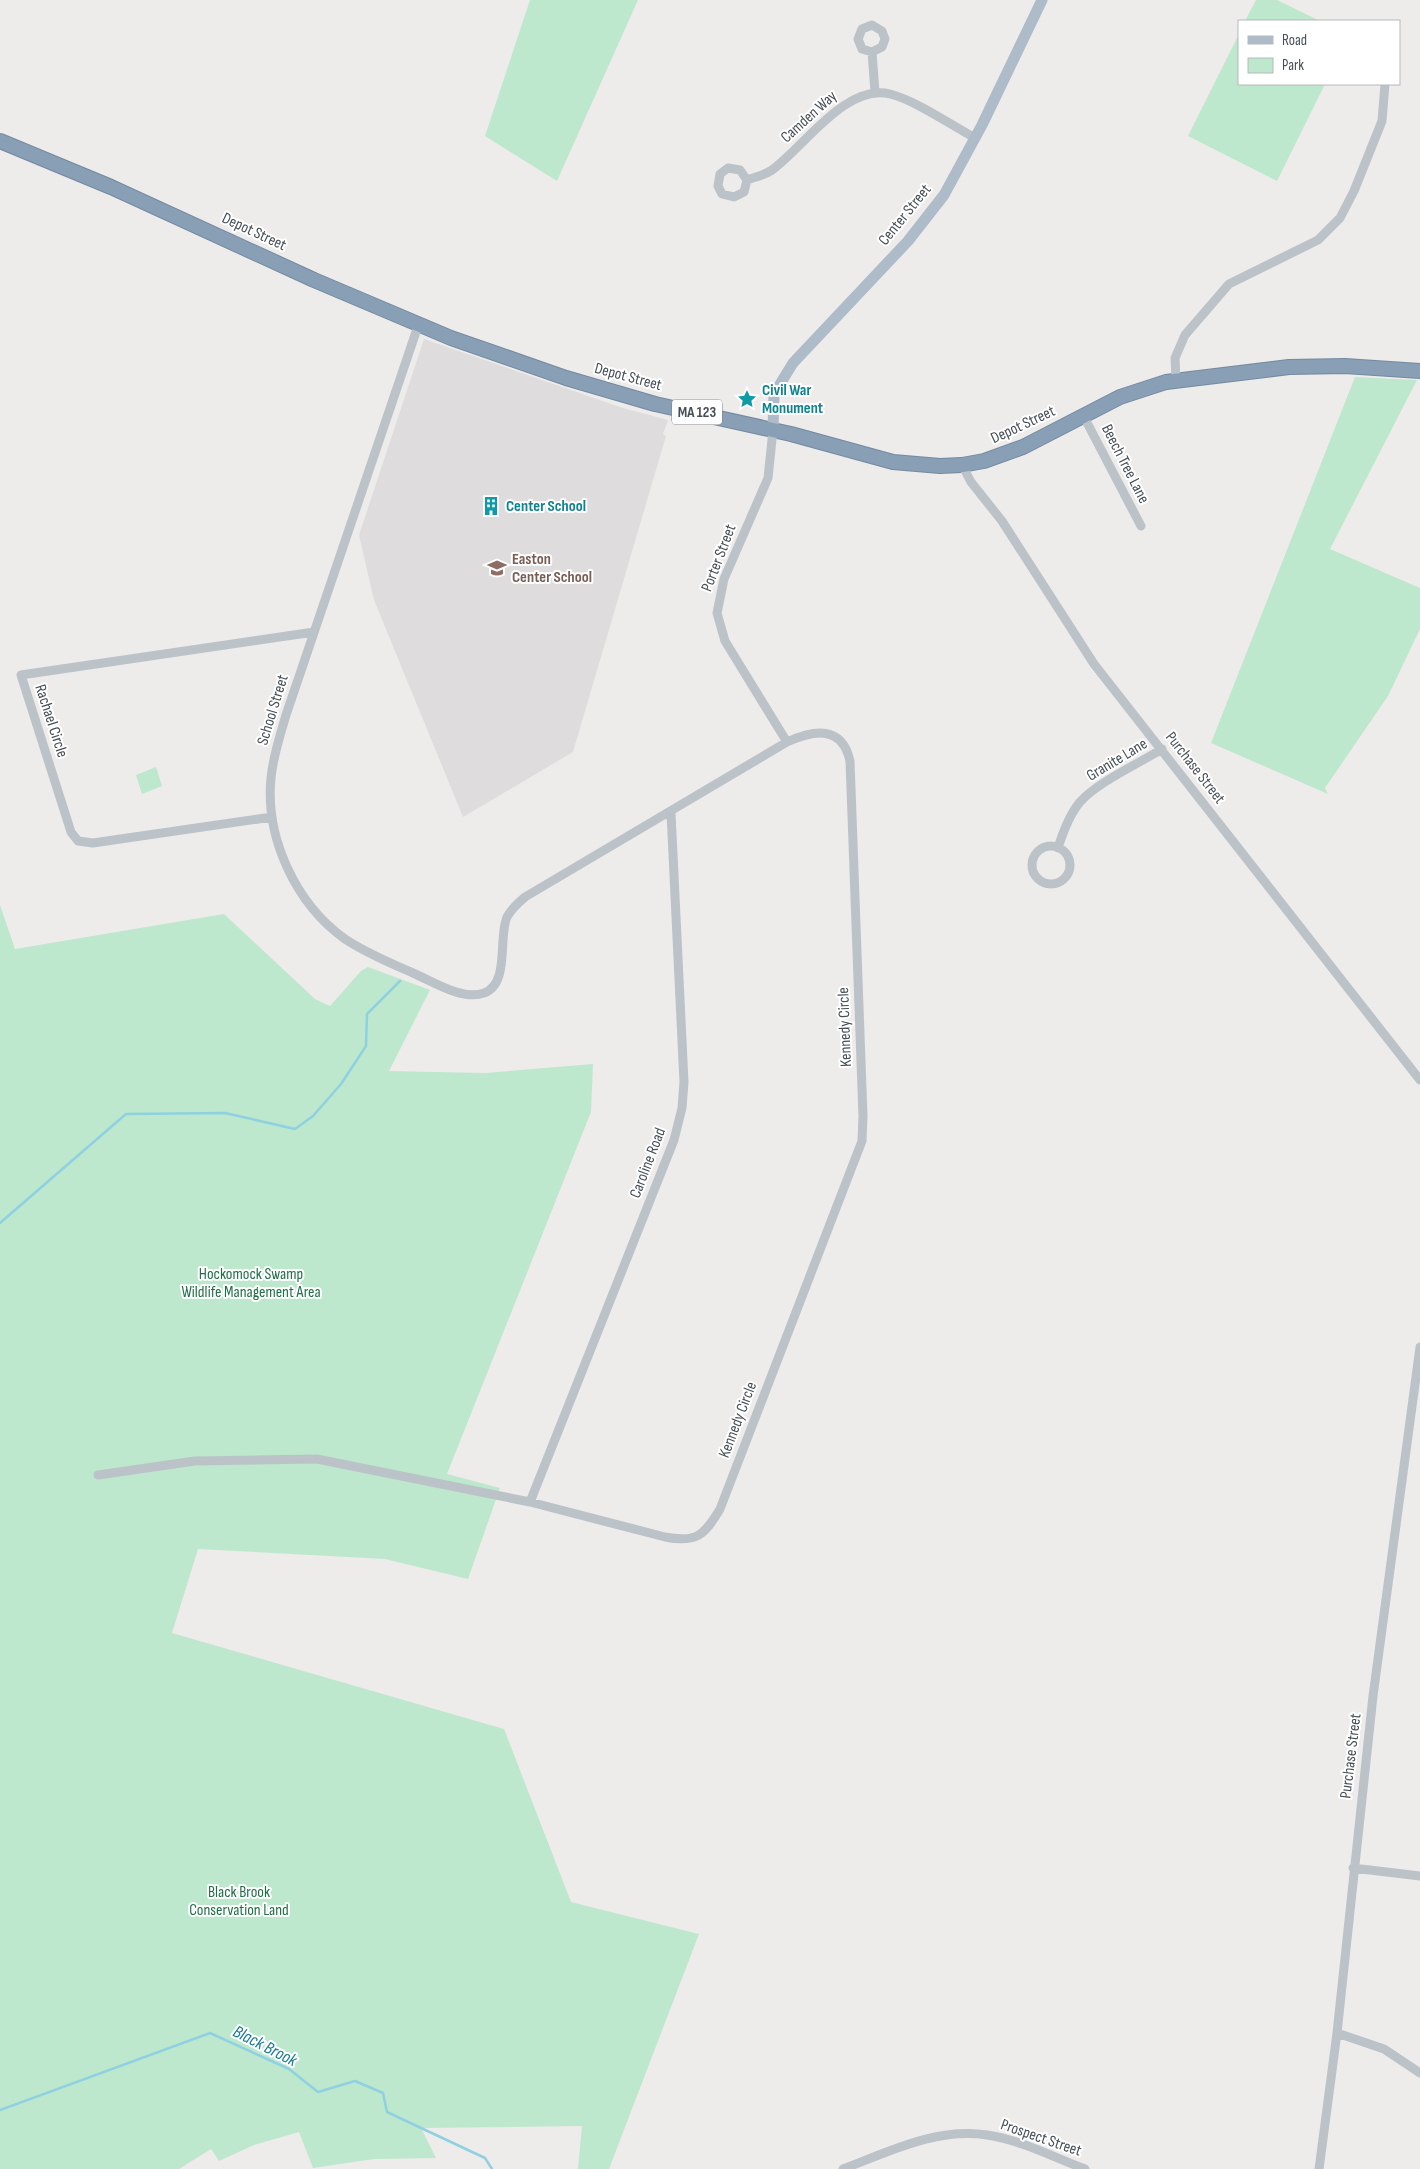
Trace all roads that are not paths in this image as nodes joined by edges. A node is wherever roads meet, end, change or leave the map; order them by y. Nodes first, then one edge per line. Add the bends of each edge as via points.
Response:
1 (1042, 0) edge
2 (872, 52) dead end
3 (1385, 85) edge
4 (875, 92) junction
5 (975, 138) junction
6 (0, 141) edge
7 (747, 180) dead end
8 (418, 326) junction
9 (1420, 371) edge
10 (1176, 380) junction
11 (1083, 415) junction
12 (773, 430) junction
13 (962, 466) junction
14 (1141, 526) dead end
15 (314, 632) junction
16 (787, 742) junction
17 (1162, 750) junction
18 (671, 813) junction
19 (272, 816) junction
20 (1058, 848) junction
21 (490, 989) joint
22 (1420, 1080) edge
23 (1420, 1347) edge
24 (98, 1475) dead end
25 (530, 1502) junction
26 (1354, 1868) junction
27 (1420, 1876) edge
28 (1337, 2033) junction
29 (1420, 2073) edge
30 (843, 2169) edge
31 (1085, 2169) edge
32 (1319, 2169) edge

1 - 5 main road, Center Street
2 - 4 street
3 - 10 street via 1382,121 1340,218 1318,240 1229,284 1185,335 1175,358
4 - 5 street via 900,97
4 - 7 street, Camden Way via 850,101 772,170
5 - 12 main road, Center Street via 951,183 927,218 787,371 774,394
6 - 8 highway, Depot Street / MA 123 via 206,229
8 - 12 highway, Depot Street / MA 123 via 566,378 655,404
8 - 15 street, School Street
9 - 10 highway, Depot Street / MA 123 via 1298,366
10 - 11 highway, Depot Street / MA 123 via 1125,395
11 - 13 highway, Depot Street / MA 123 via 1023,447
11 - 14 street, Beech Tree Lane
12 - 13 highway, Depot Street / MA 123 via 893,462
12 - 16 street, Porter Street via 768,478 724,579 717,613 725,641
13 - 17 street, Purchase Street via 1002,521 1094,664
15 - 19 street, School Street via 275,751 270,783
15 - 19 street, Rachael Circle via 21,675 71,832 78,841 93,843
16 - 18 street, Kennedy Circle
16 - 25 street, Kennedy Circle via 807,734 827,734 841,742 850,761 863,1116 859,1151 720,1509 704,1531 695,1538 682,1540
17 - 20 street, Granite Lane via 1094,790 1080,803 1068,821
17 - 22 street, Purchase Street
18 - 21 street, Kennedy Circle via 518,902 507,917 502,963 497,980
18 - 25 street, Caroline Road via 684,1082 681,1117
19 - 21 street, School Street via 283,858 297,885 317,914 337,933 380,959 457,992 482,994
20 - 20 street via 1048,846 1035,854 1033,869 1042,881 1057,882 1068,871 1069,860
23 - 26 street, Purchase Street via 1373,1696
24 - 25 street, Kennedy Circle via 195,1461 317,1459
26 - 27 street
26 - 28 street, Purchase Street
28 - 29 street via 1376,2046
28 - 32 street, Purchase Street
30 - 31 street, Prospect Street via 925,2139 968,2134 1010,2140

